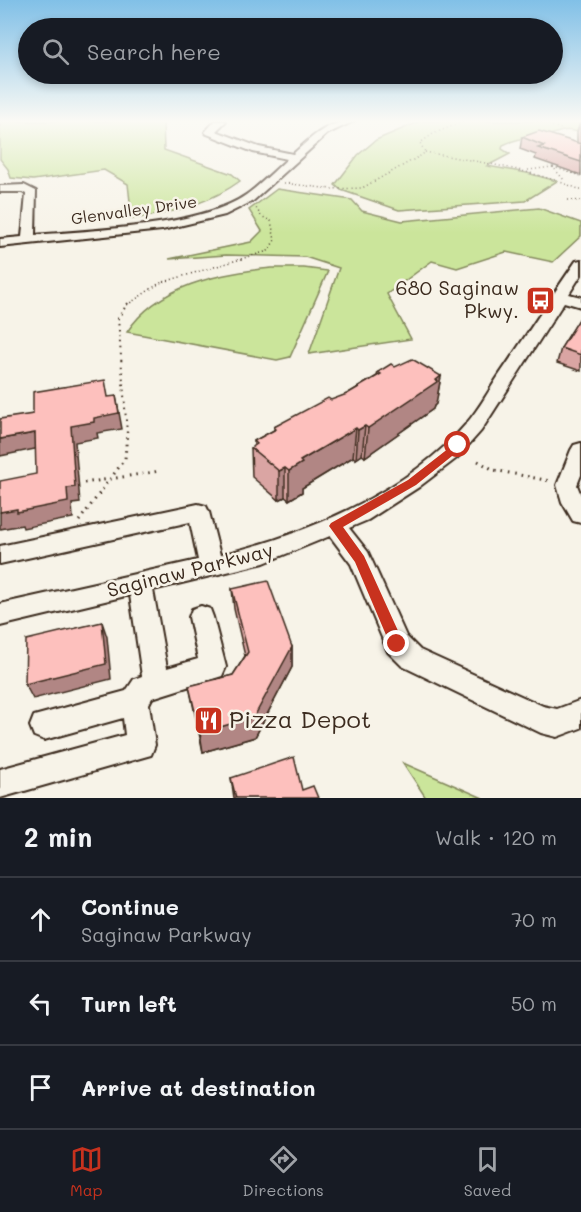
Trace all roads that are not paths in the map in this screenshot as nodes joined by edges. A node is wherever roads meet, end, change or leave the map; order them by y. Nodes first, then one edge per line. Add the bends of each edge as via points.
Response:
1 (294, 158) edge
2 (0, 189) edge
3 (28, 240) junction
4 (0, 243) edge
5 (581, 264) edge
6 (561, 296) junction
7 (581, 302) edge
8 (581, 450) edge
9 (581, 514) edge
10 (335, 526) junction
11 (0, 555) edge
12 (211, 566) junction
13 (140, 583) junction
14 (0, 615) edge
15 (201, 617) dead end
16 (156, 684) junction
17 (135, 702) junction
18 (581, 714) edge
19 (44, 726) dead end
20 (0, 784) edge

1 - 3 street, Glenvalley Drive via 249,198 221,213 162,226
2 - 3 street via 24,188 32,193
3 - 4 street, Glenvalley Drive
5 - 6 street, Saginaw Parkway
6 - 7 street
6 - 10 street, Saginaw Parkway via 484,414 458,445 412,483
8 - 9 street via 567,485
10 - 12 street, Saginaw Parkway via 264,554
10 - 18 street via 360,560 397,644 411,658 541,719 557,723
11 - 12 street via 198,512
12 - 13 street, Saginaw Parkway
13 - 14 street, Saginaw Parkway
13 - 16 street
15 - 16 street via 213,667
16 - 17 street via 143,688
17 - 19 street
17 - 20 street via 141,745

